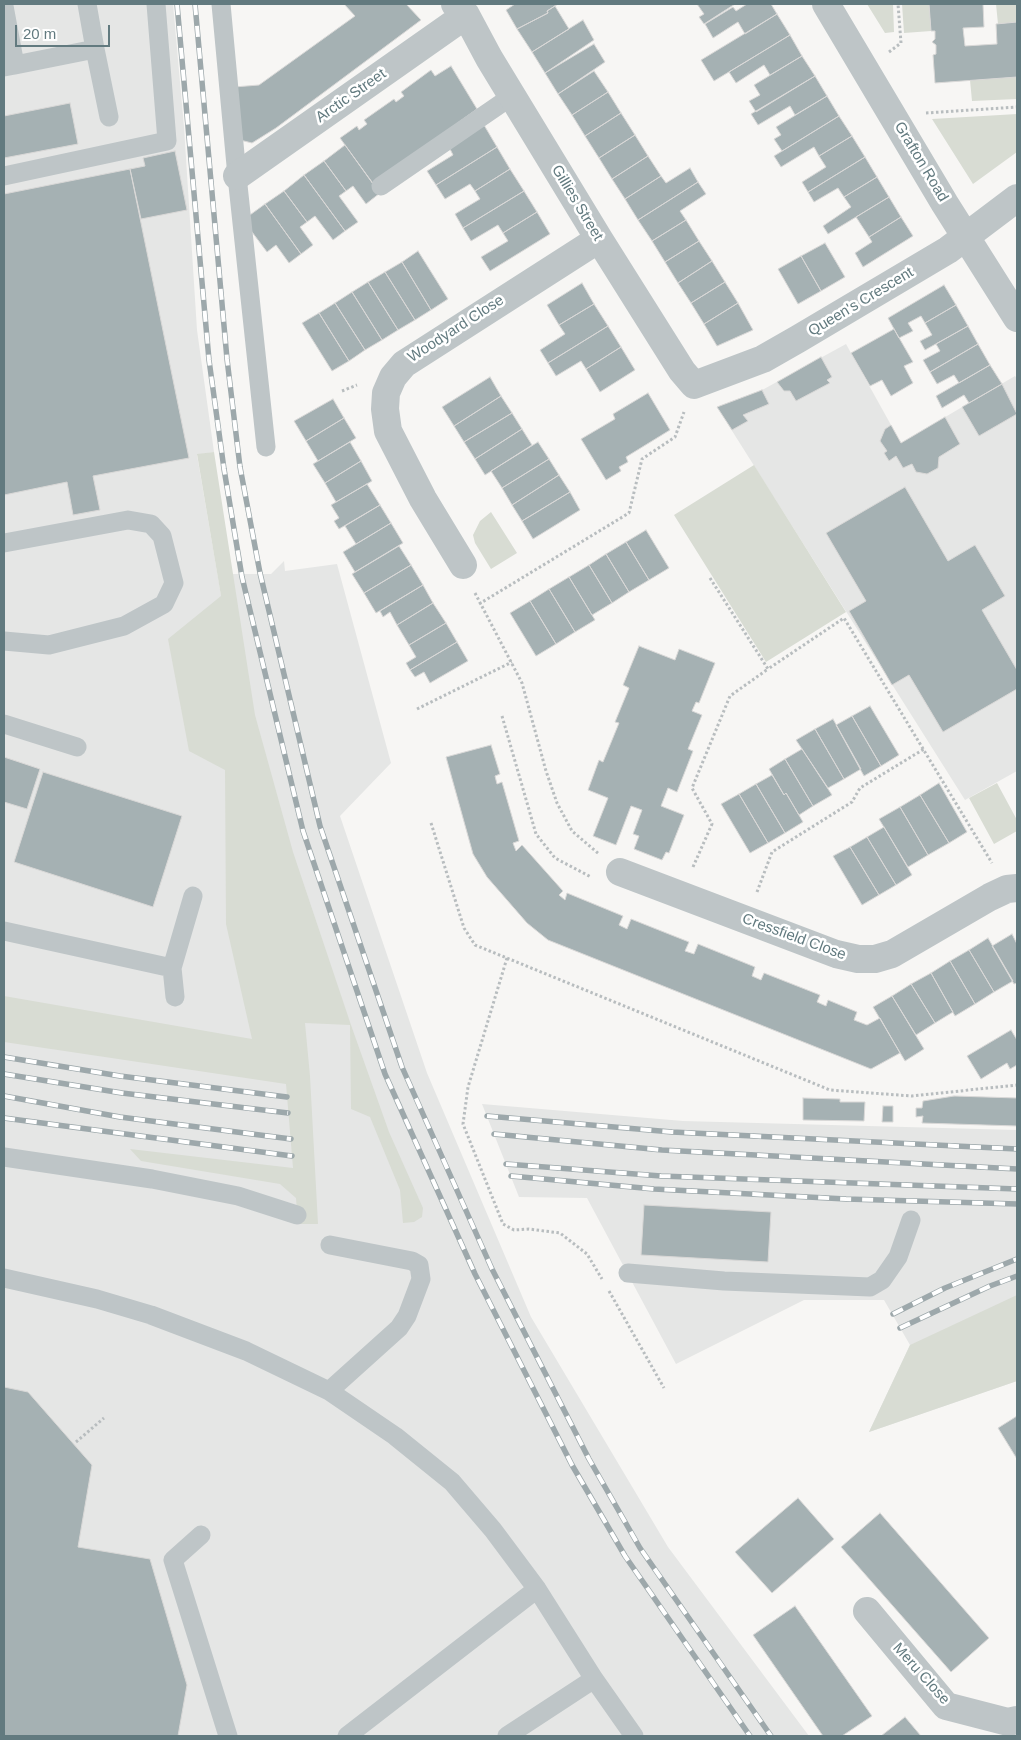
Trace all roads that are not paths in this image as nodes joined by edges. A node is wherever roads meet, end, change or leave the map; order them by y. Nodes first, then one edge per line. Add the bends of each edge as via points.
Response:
1 (87, 4) edge
2 (156, 4) edge
3 (221, 4) edge
4 (826, 4) edge
5 (4, 6) edge
6 (460, 10) edge
7 (95, 49) junction
8 (10, 66) edge
9 (512, 96) junction
10 (109, 117) dead end
11 (4, 176) edge
12 (237, 176) junction
13 (381, 186) dead end
14 (1017, 198) edge
15 (966, 236) junction
16 (598, 239) junction
17 (1016, 313) edge
18 (694, 385) joint
19 (266, 447) dead end
20 (4, 543) edge
21 (463, 565) road end
22 (4, 641) edge
23 (4, 724) edge
24 (77, 747) dead end
25 (624, 873) road end
26 (1012, 889) edge
27 (192, 896) dead end
28 (4, 930) edge
29 (172, 968) junction
30 (175, 997) dead end
31 (4, 1157) edge
32 (297, 1215) dead end
33 (911, 1220) dead end
34 (330, 1245) dead end
35 (628, 1273) dead end
36 (4, 1278) edge
37 (329, 1391) junction
38 (201, 1535) dead end
39 (537, 1589) junction
40 (867, 1611) dead end
41 (594, 1679) junction
42 (1017, 1720) edge
43 (228, 1736) edge
44 (347, 1736) edge
45 (506, 1736) edge
46 (634, 1736) edge

1 - 7 lane
2 - 11 lane via 167,141
3 - 12 lane
4 - 15 street, Grafton Road
5 - 8 lane
6 - 9 street, Gillies Street
6 - 12 street, Arctic Street
7 - 8 lane
7 - 10 lane
9 - 13 lane
9 - 16 street, Gillies Street
12 - 19 lane
14 - 15 street, Queen's Crescent
15 - 17 street, Grafton Road
15 - 18 street, Queen's Crescent via 948,250 763,359
16 - 18 street, Gillies Street
16 - 21 street, Woodyard Close via 404,364 392,378 386,393 388,431 423,499
20 - 22 lane via 128,520 151,524 162,536 174,583 164,604 124,626 49,645
23 - 24 lane
25 - 26 street, Cressfield Close via 836,954 858,959 892,954
27 - 29 lane
28 - 29 lane
29 - 30 lane
31 - 32 lane via 152,1179 238,1196
33 - 35 lane via 898,1257 882,1280 870,1287
34 - 37 lane via 412,1261 419,1265 422,1279 399,1328
36 - 37 lane via 151,1315 253,1354
37 - 39 lane via 395,1436 452,1482
38 - 43 lane via 173,1560
39 - 41 lane
39 - 44 lane
40 - 42 street, Meru Close via 946,1706 1008,1722
41 - 45 lane
41 - 46 lane

